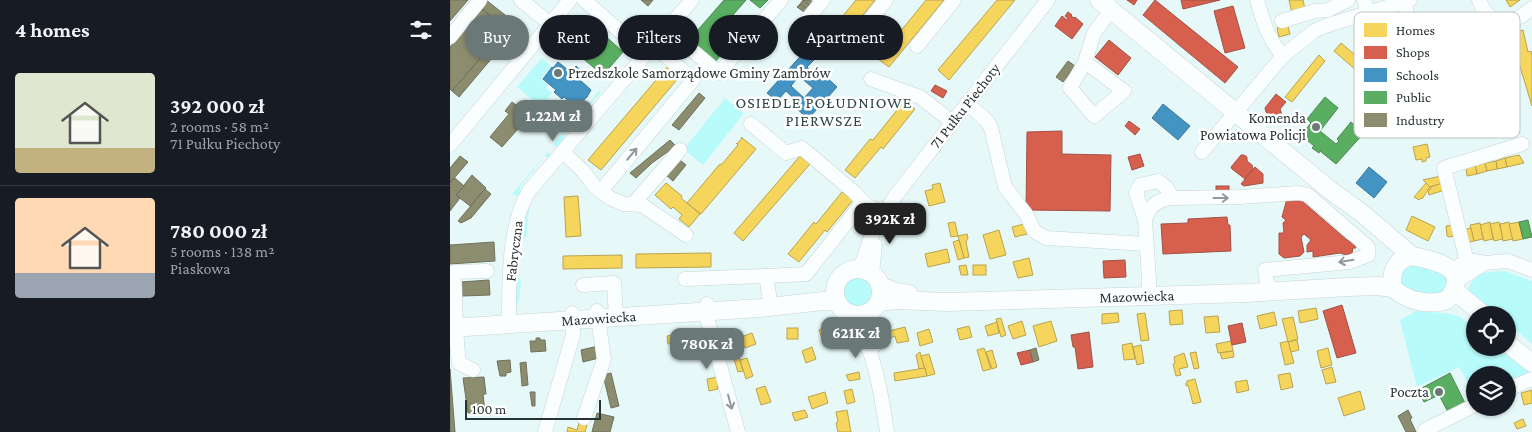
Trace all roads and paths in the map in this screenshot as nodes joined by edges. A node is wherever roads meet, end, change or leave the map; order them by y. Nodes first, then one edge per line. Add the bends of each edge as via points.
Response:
1 (480, 0) edge
2 (521, 0) edge
3 (570, 0) edge
4 (584, 0) edge
5 (692, 0) edge
6 (781, 0) edge
7 (822, 0) edge
8 (886, 0) edge
9 (954, 0) edge
10 (1048, 0) edge
11 (1257, 0) edge
12 (1348, 0) edge
13 (1479, 0) edge
14 (1407, 1) edge
15 (1105, 5) edge
16 (1314, 5) edge
17 (1366, 6) edge
18 (1485, 12) edge
19 (539, 15) edge
20 (558, 15) edge
21 (679, 15) edge
22 (810, 15) edge
23 (874, 15) edge
24 (1282, 22) dead end
25 (618, 25) edge
26 (450, 37) edge
27 (539, 37) edge
28 (917, 46) dead end
29 (699, 56) edge
30 (1283, 56) junction
31 (641, 60) edge
32 (665, 60) edge
33 (1086, 62) dead end
34 (871, 79) dead end
35 (967, 103) junction
36 (1236, 111) junction
37 (952, 122) junction
38 (751, 124) dead end
39 (1522, 144) dead end
40 (450, 145) edge
41 (680, 150) dead end
42 (563, 152) junction
43 (1202, 152) dead end
44 (601, 191) junction
45 (1172, 198) junction
46 (863, 202) junction
47 (633, 204) junction
48 (884, 213) junction
49 (1145, 220) junction
50 (686, 235) dead end
51 (1146, 244) junction
52 (1467, 262) junction
53 (1484, 263) junction
54 (1532, 270) edge
55 (486, 271) dead end
56 (1398, 271) junction
57 (766, 276) junction
58 (684, 279) dead end
59 (583, 285) dead end
60 (1451, 285) junction
61 (1270, 287) junction
62 (872, 288) junction
63 (1149, 291) junction
64 (837, 294) junction
65 (770, 303) junction
66 (1466, 306) edge
67 (1474, 306) edge
68 (707, 308) junction
69 (616, 314) junction
70 (852, 314) junction
71 (597, 315) junction
72 (572, 317) junction
73 (509, 321) junction
74 (453, 324) edge
75 (1516, 339) edge
76 (450, 348) edge
77 (1516, 350) edge
78 (1532, 352) edge
79 (1532, 363) edge
80 (473, 370) dead end
81 (1532, 379) edge
82 (1516, 386) edge
83 (881, 394) junction
84 (1466, 410) edge
85 (584, 418) dead end
86 (1425, 430) dead end
87 (545, 432) edge
88 (738, 432) edge
89 (887, 432) edge

1 - 26 street
2 - 19 street
3 - 20 street
4 - 25 street
5 - 21 street, Fabryczna
6 - 29 street via 719,73
7 - 22 street
8 - 23 street
9 - 28 street
10 - 35 street, 71 Pułku Piechoty
11 - 30 street via 1264,27
12 - 16 street via 1328,10
13 - 18 street
14 - 17 street
15 - 33 street
15 - 36 main road
16 - 24 street
17 - 30 street via 1314,31
27 - 40 street
30 - 36 street
31 - 42 street, Fabryczna
44 -> 32 street via 693,80
34 - 37 street via 920,97
35 - 37 street, 71 Pułku Piechoty
35 - 51 street via 991,128 1005,187 1026,214 1034,231 1046,238
36 - 43 street
36 - 56 main road via 1363,214
37 - 48 street, 71 Pułku Piechoty
38 - 46 street via 786,153 802,148
39 - 52 street via 1444,168
41 - 47 street
42 - 44 street
42 - 73 street, Fabryczna via 530,191 518,214 511,266
44 - 47 street via 624,204
45 - 49 street via 1152,205
45 - 49 street via 1158,181 1140,185 1136,193
45 -> 61 street via 1240,198 1298,193 1308,196 1368,247 1368,255 1350,262 1264,270
46 - 48 street
46 - 57 street via 806,274
47 - 50 street via 642,205
48 - 62 street, 71 Pułku Piechoty via 873,250
49 - 51 street
51 - 63 street
52 - 53 street
52 - 60 street
53 - 54 street via 1508,261
53 - 60 street
55 - 74 street via 454,272
56 - 60 main road via 1435,261
56 - 60 main road via 1405,297 1433,303
56 - 61 main road, Mazowiecka via 1362,280
57 - 58 street
57 - 65 street
59 - 69 street via 614,283
60 - 66 main road
60 - 67 main road
61 - 63 main road, Mazowiecka
62 - 63 main road, Mazowiecka via 896,300 948,302
62 - 64 main road via 846,272 840,278
62 - 70 main road, Mazowiecka via 862,314
62 - 83 street, 71 Pułku Piechoty via 872,327
64 - 65 main road, Mazowiecka via 823,301
64 - 70 main road via 841,307
65 - 68 main road, Mazowiecka
68 - 69 main road, Mazowiecka
68 -> 88 street
69 - 71 main road, Mazowiecka
70 - 83 street via 862,330
71 - 72 main road, Mazowiecka
71 - 85 street via 604,359
72 - 73 main road, Mazowiecka
72 - 87 street via 573,335
73 - 74 main road, Mazowiecka
74 - 76 street
74 - 80 street via 459,363
75 - 78 main road
77 - 79 main road
81 - 82 street
83 - 89 street
84 - 86 street

